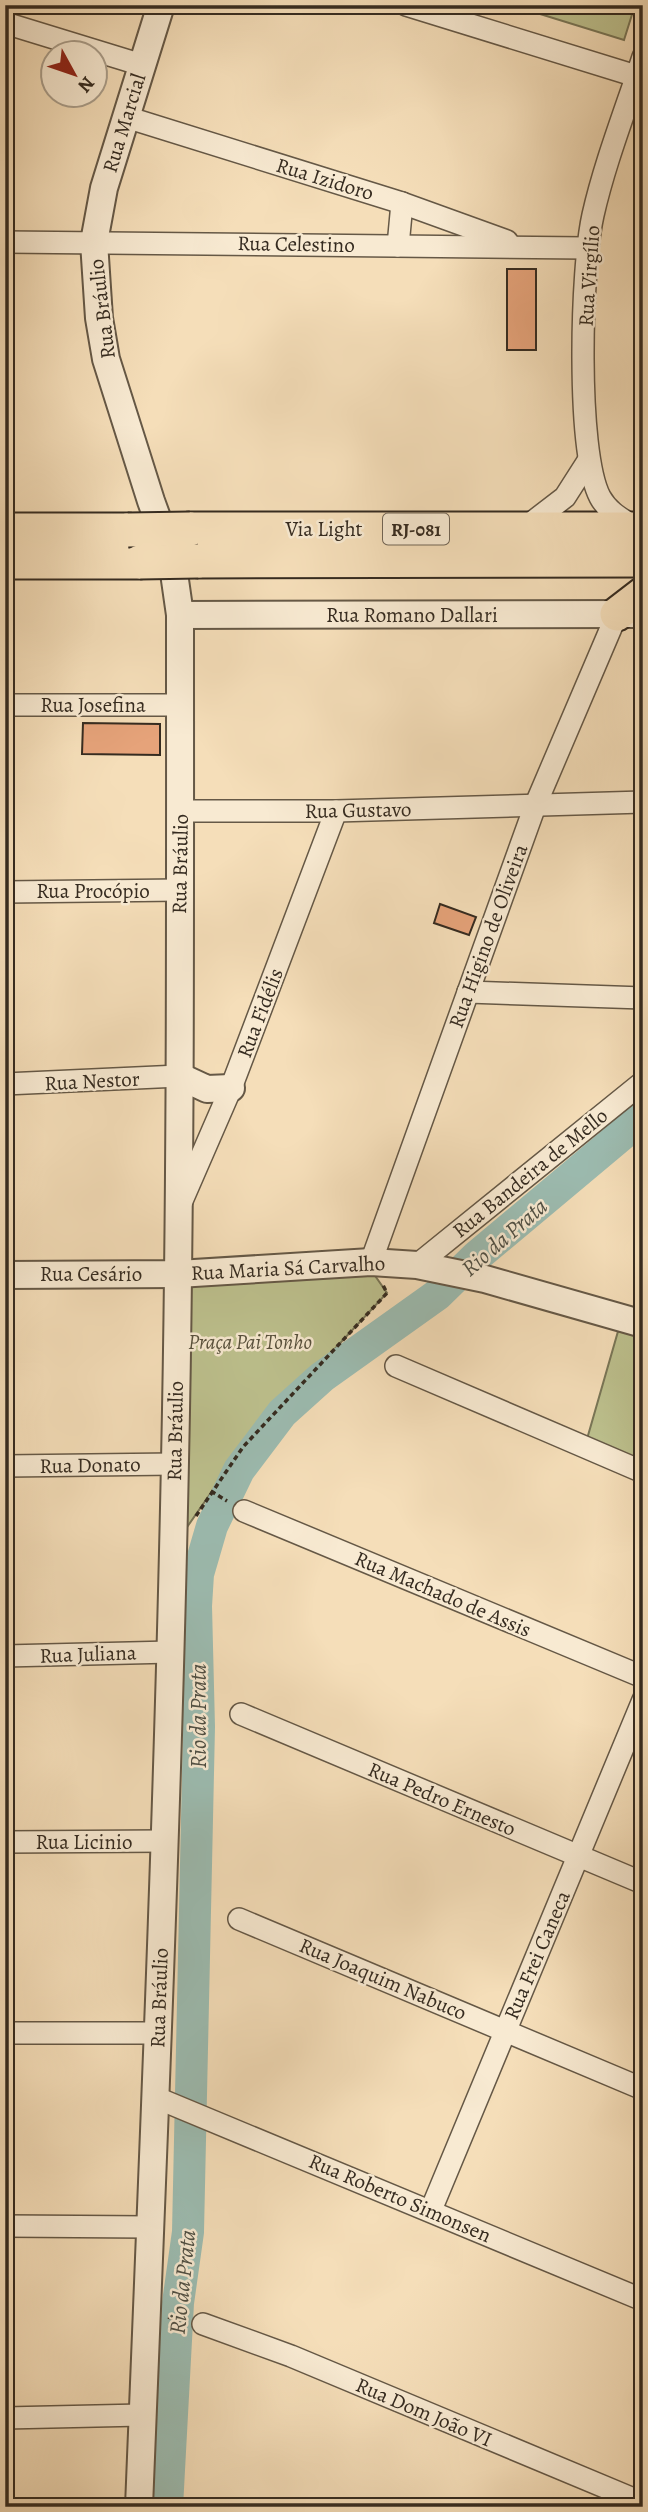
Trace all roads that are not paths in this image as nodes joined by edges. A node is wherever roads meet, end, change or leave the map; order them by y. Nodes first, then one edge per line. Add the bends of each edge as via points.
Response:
1 (161, 5) edge
2 (406, 5) edge
3 (5, 23) edge
4 (142, 65) junction
5 (640, 67) edge
6 (126, 117) junction
7 (401, 203) junction
8 (5, 230) edge
9 (5, 242) edge
10 (44, 242) junction
11 (94, 242) junction
12 (398, 246) junction
13 (522, 247) junction
14 (587, 248) junction
15 (588, 461) junction
16 (524, 528) junction
17 (5, 530) edge
18 (641, 539) edge
19 (5, 562) edge
20 (643, 594) edge
21 (630, 614) edge
22 (180, 615) junction
23 (5, 705) edge
24 (180, 705) junction
25 (643, 802) edge
26 (535, 806) junction
27 (181, 811) junction
28 (336, 811) junction
29 (180, 890) junction
30 (5, 891) edge
31 (468, 992) junction
32 (643, 998) edge
33 (179, 1076) junction
34 (643, 1082) edge
35 (5, 1084) edge
36 (231, 1088) junction
37 (178, 1212) junction
38 (371, 1262) junction
39 (428, 1267) junction
40 (177, 1273) junction
41 (5, 1275) edge
42 (643, 1324) edge
43 (396, 1367) dead end
44 (175, 1464) junction
45 (5, 1466) edge
46 (643, 1472) edge
47 (244, 1511) dead end
48 (171, 1652) junction
49 (5, 1656) edge
50 (643, 1677) edge
51 (643, 1700) edge
52 (241, 1714) dead end
53 (164, 1841) junction
54 (5, 1842) edge
55 (579, 1857) junction
56 (643, 1883) edge
57 (239, 1919) dead end
58 (505, 2031) junction
59 (5, 2033) edge
60 (157, 2033) junction
61 (643, 2089) edge
62 (168, 2102) junction
63 (431, 2210) junction
64 (5, 2226) edge
65 (149, 2227) junction
66 (643, 2300) edge
67 (199, 2324) road end
68 (142, 2415) junction
69 (5, 2418) edge
70 (643, 2503) edge
71 (139, 2507) edge

1 - 4 street, Rua Marcial
2 - 5 street
3 - 4 street
4 - 6 street, Rua Marcial
5 - 14 street, Rua Virgílio
6 - 7 street, Rua Izidoro
6 - 11 street, Rua Marcial via 104,188
7 - 12 street
7 - 13 street, Rua Izidoro
8 - 10 street
9 - 10 street, Rua Celestino
10 - 11 street, Rua Celestino
11 - 12 street, Rua Celestino
11 - 22 street, Rua Bráulio via 106,359 172,559
12 - 13 street, Rua Celestino
13 - 14 street, Rua Celestino
14 - 15 street, Rua Virgílio via 584,355
15 - 16 street via 565,497
15 - 18 street, Rua Virgílio via 606,505
16 - 17 main road, Via Light / RJ-081, bridge
16 - 18 main road, Via Light / RJ-081
18 - 19 main road, Via Light / RJ-081, bridge via 198,561
20 - 21 main road
21 - 22 street, Rua Romano Dallari
21 - 26 street, Rua Higino de Oliveira
22 - 24 street, Rua Bráulio
23 - 24 street, Rua Josefina
24 - 27 street, Rua Bráulio
25 - 26 street, Rua Gustavo
26 - 28 street, Rua Gustavo
26 - 31 street, Rua Higino de Oliveira
27 - 28 street, Rua Gustavo
27 - 29 street, Rua Bráulio
28 - 36 street, Rua Fidélis
29 - 30 street, Rua Procópio
29 - 33 street, Rua Bráulio
31 - 32 street
31 - 38 street, Rua Higino de Oliveira
33 - 35 street, Rua Nestor
33 - 36 street via 207,1089
33 - 37 street, Rua Bráulio
34 - 39 street, Rua Bandeira de Mello
36 - 37 street, Rua Fidélis
37 - 40 street, Rua Bráulio
38 - 39 street, Rua Maria Sá Carvalho
38 - 40 street, Rua Maria Sá Carvalho
39 - 42 street, Rua Maria Sá Carvalho
40 - 41 street, Rua Cesário
40 - 44 street, Rua Bráulio
43 - 46 street
44 - 45 street, Rua Donato
44 - 48 street, Rua Bráulio
47 - 50 street, Rua Machado de Assis
48 - 49 street, Rua Juliana
48 - 53 street, Rua Bráulio
51 - 55 street, Rua Frei Caneca
52 - 55 street, Rua Pedro Ernesto
53 - 54 street, Rua Licinio
53 - 60 street, Rua Bráulio
55 - 56 street, Rua Pedro Ernesto
55 - 58 street, Rua Frei Caneca
57 - 58 street, Rua Joaquim Nabuco
58 - 61 street, Rua Joaquim Nabuco
58 - 63 street, Rua Frei Caneca
59 - 60 street
60 - 62 street, Rua Bráulio
62 - 63 street, Rua Roberto Simonsen
62 - 65 street, Rua Bráulio
63 - 66 street, Rua Roberto Simonsen
64 - 65 street
65 - 68 street, Rua Bráulio
67 - 70 street, Rua Dom João VI via 291,2356
68 - 69 street
68 - 71 street, Rua Bráulio

